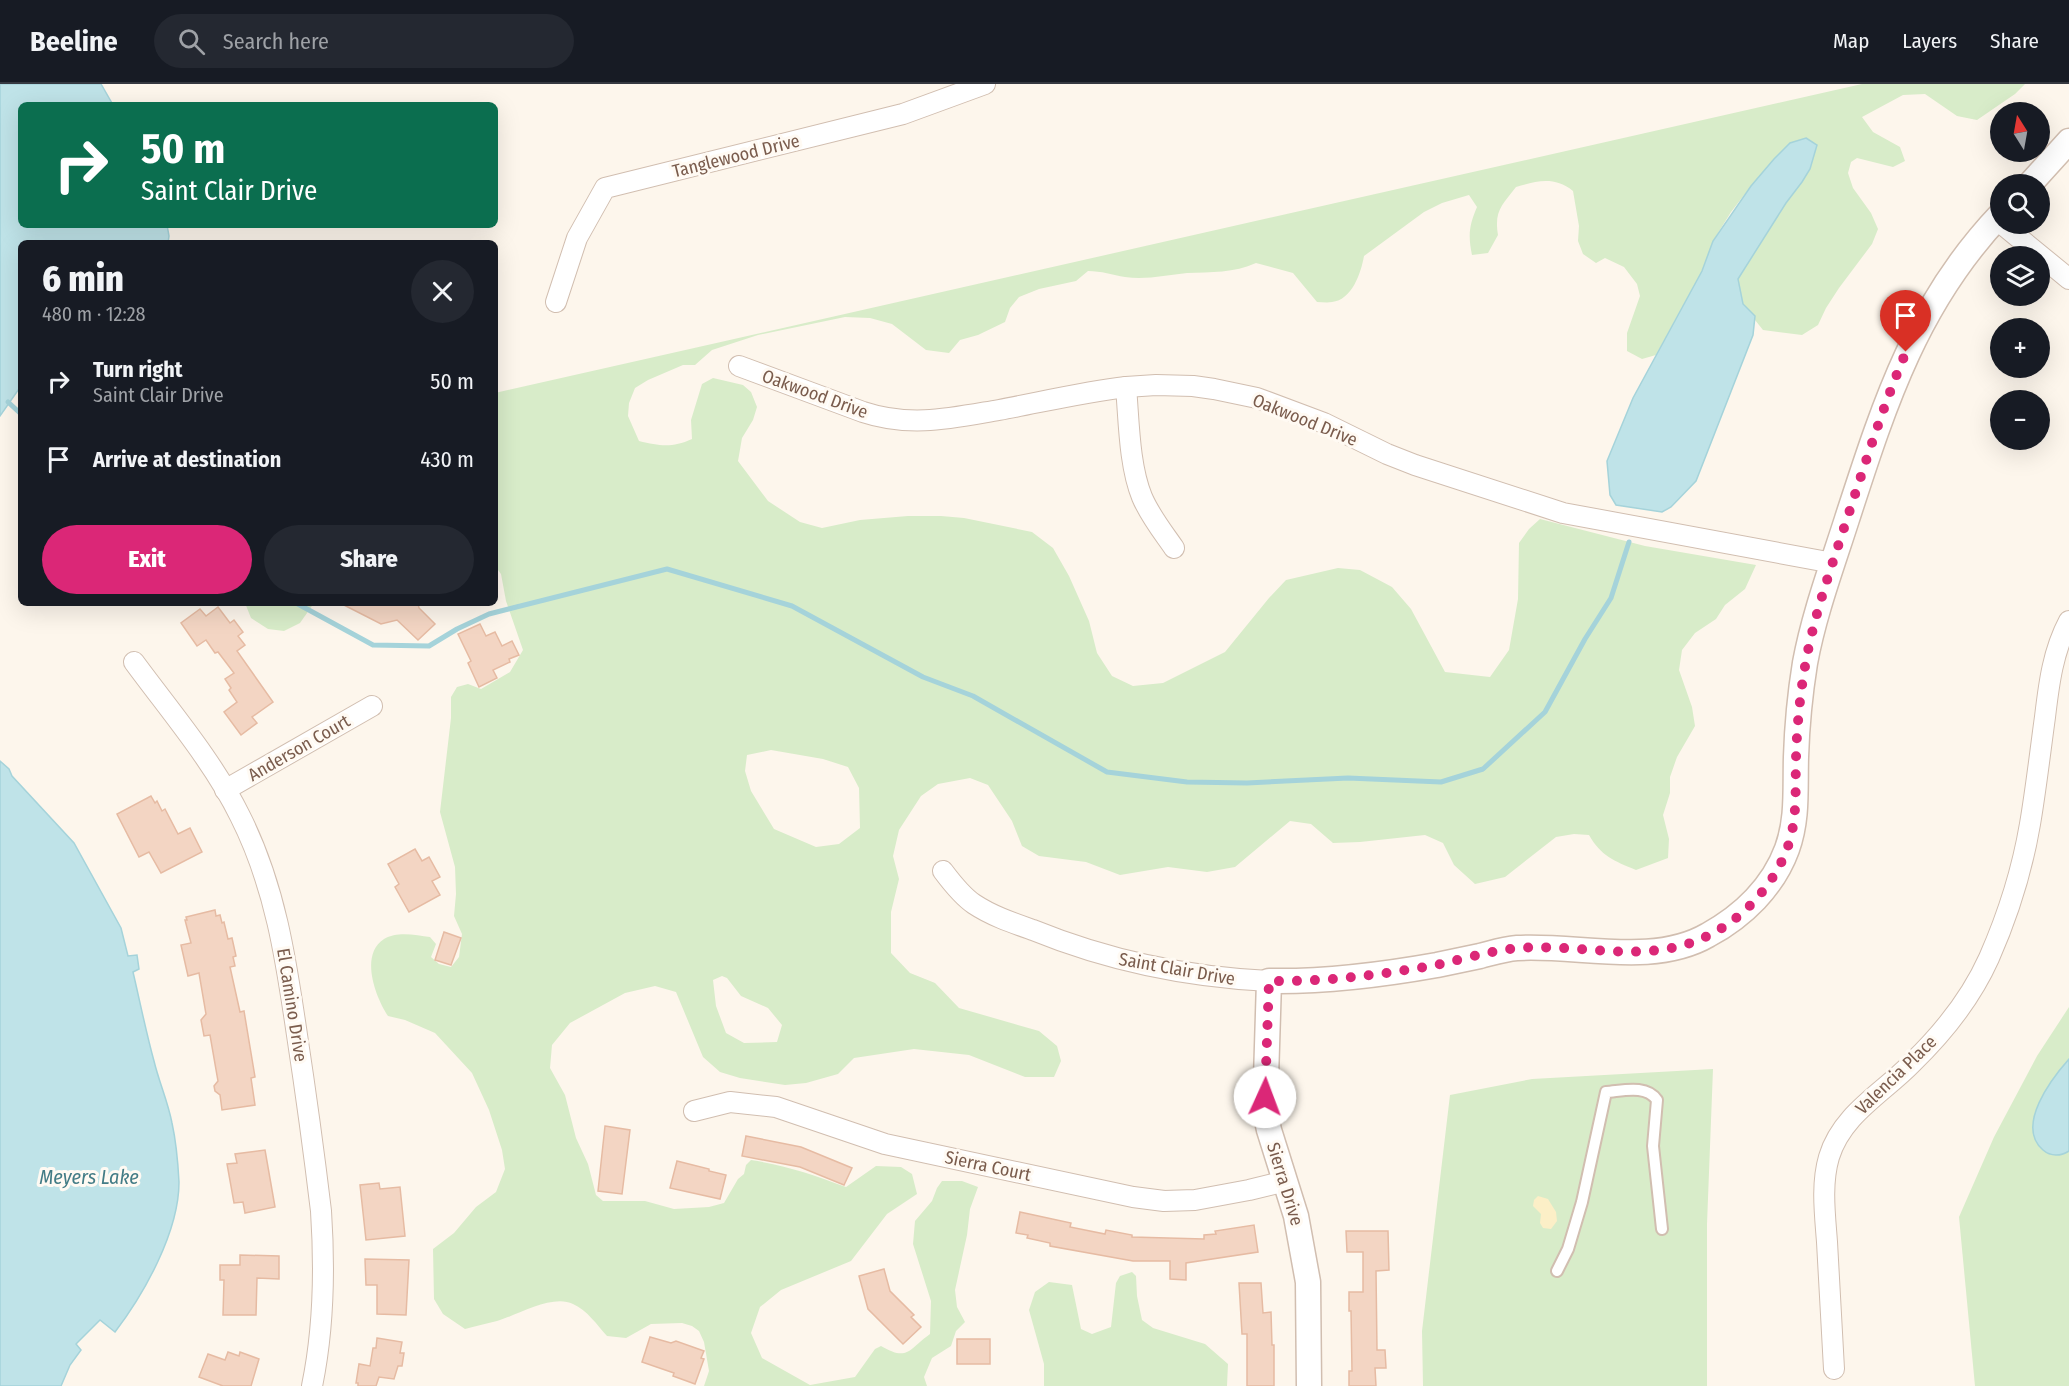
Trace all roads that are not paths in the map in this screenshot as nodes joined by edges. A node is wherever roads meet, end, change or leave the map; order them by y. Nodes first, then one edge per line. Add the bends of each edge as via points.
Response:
1 (985, 84) edge
2 (2069, 141) edge
3 (2039, 174) edge
4 (1990, 230) edge
5 (2016, 234) edge
6 (2069, 279) edge
7 (556, 302) dead end
8 (739, 366) dead end
9 (1126, 387) junction
10 (1174, 548) dead end
11 (1833, 563) junction
12 (2069, 621) edge
13 (134, 662) dead end
14 (372, 706) dead end
15 (225, 789) junction
16 (943, 871) dead end
17 (1269, 981) junction
18 (694, 1111) dead end
19 (1286, 1181) junction
20 (1662, 1229) dead end
21 (1557, 1271) dead end
22 (1834, 1369) dead end
23 (312, 1386) edge
24 (1308, 1386) edge

1 - 7 street, Tanglewood Drive via 903,114 604,188 577,238
2 - 3 street
4 - 11 street, Saint Clair Drive via 1947,281 1906,352 1876,428
5 - 6 street
8 - 9 street, Oakwood Drive via 863,412 901,421 949,419
9 - 10 street via 1138,487
9 - 11 street, Oakwood Drive via 1193,387 1257,398 1324,423 1415,465 1563,513
11 - 17 street, Saint Clair Drive via 1806,662 1797,724 1797,807 1789,843 1770,883 1732,920 1694,942 1651,951 1519,948 1349,978
12 - 22 street, Valencia Place via 2050,676 2021,868 2007,917 1989,959 1970,993 1936,1038 1856,1113 1829,1156 1825,1203
13 - 15 street, El Camino Drive
14 - 15 street, Anderson Court
15 - 23 street, El Camino Drive via 265,874 287,964 324,1249 324,1305
16 - 17 street, Saint Clair Drive via 974,904 1070,945 1154,967
17 - 19 street, Sierra Drive via 1265,1111
18 - 19 street, Sierra Court via 730,1102 776,1107 906,1149 1164,1201 1211,1198
19 - 24 street, Sierra Drive via 1308,1282
20 - 21 lane via 1653,1146 1657,1100 1647,1091 1606,1092 1582,1202

